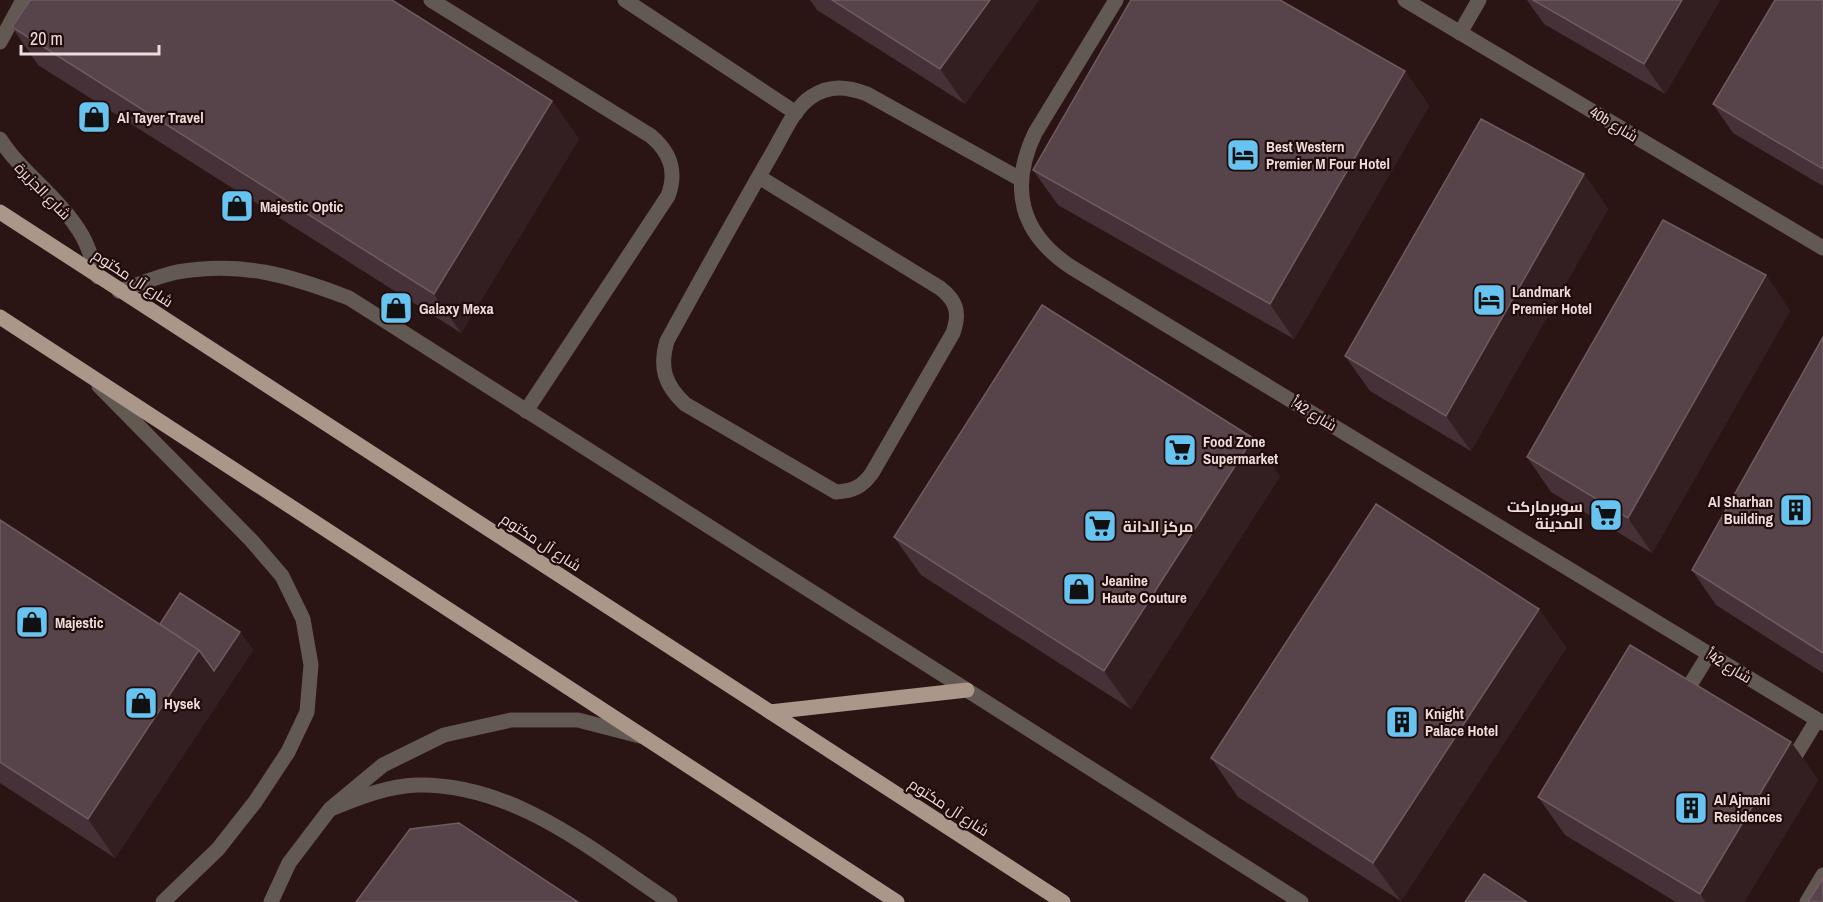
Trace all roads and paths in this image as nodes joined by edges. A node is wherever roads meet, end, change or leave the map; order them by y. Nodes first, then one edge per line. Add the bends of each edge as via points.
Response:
1 (23, 0) edge
2 (431, 0) edge
3 (625, 0) edge
4 (1116, 0) edge
5 (1404, 0) edge
6 (1479, 0) edge
7 (1460, 33) junction
8 (0, 42) edge
9 (796, 113) junction
10 (0, 139) edge
11 (759, 177) junction
12 (1020, 179) junction
13 (0, 212) edge
14 (1823, 248) edge
15 (98, 277) junction
16 (119, 291) junction
17 (0, 317) edge
18 (84, 371) junction
19 (526, 411) junction
20 (1709, 654) junction
21 (967, 690) junction
22 (1682, 698) edge
23 (770, 712) junction
24 (1820, 722) edge
25 (645, 737) junction
26 (1791, 763) edge
27 (330, 809) junction
28 (1823, 875) edge
29 (164, 902) edge
30 (271, 902) edge
31 (670, 902) edge
32 (897, 902) edge
33 (1063, 902) edge
34 (1301, 902) edge
35 (1807, 902) edge

1 - 8 street
2 - 19 street via 651,136 669,157 672,183 668,196
3 - 9 street
4 - 12 street, شارع 42أ via 1035,133 1024,155
5 - 7 street, 40b شارع
6 - 7 street
7 - 14 street, 40b شارع
9 - 11 street
9 - 12 street via 810,98 828,88 848,87
10 - 15 street, شارع الجزيرة via 13,159 77,227
11 - 11 street via 667,341 662,358 664,376 672,392 685,404 823,487 851,492 872,473 953,333 957,308 951,296 940,288
12 - 20 street, شارع 42أ via 1022,203 1031,227 1055,256
13 - 15 main road, شارع آل مكتوم
15 - 16 main road, شارع آل مكتوم
16 - 19 street via 176,273 235,268 293,277 349,298
16 - 23 main road, شارع آل مكتوم
17 - 18 main road
18 - 25 main road
18 - 29 street via 282,576 303,619 311,665 307,712 288,752 218,849
19 - 21 street
20 - 22 street
20 - 24 street, شارع 42أ
21 - 23 main road
21 - 34 street
23 - 33 main road, شارع آل مكتوم
24 - 26 street
25 - 27 street via 578,720 511,720 455,732 383,765
25 - 32 main road
27 - 30 street via 289,863
27 - 31 street via 372,793 415,785 460,787 503,799 542,819
28 - 35 street

